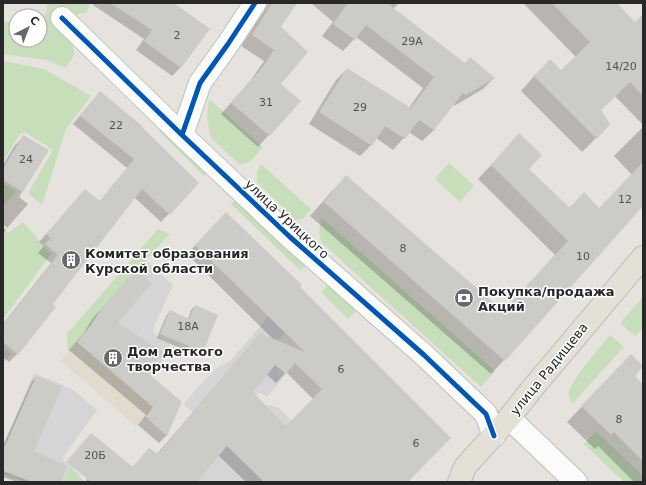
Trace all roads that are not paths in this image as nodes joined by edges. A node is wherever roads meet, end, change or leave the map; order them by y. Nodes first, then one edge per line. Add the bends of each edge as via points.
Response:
1 (255, 3) edge
2 (62, 18) dead end
3 (182, 135) junction
4 (643, 257) edge
5 (509, 418) junction
6 (494, 436) junction
7 (459, 482) edge
8 (576, 482) edge

1 - 3 street via 200,83
2 - 3 street, улица Урицкого
3 - 6 street, улица Урицкого via 305,251 424,355 486,414
4 - 5 main road, улица Радищева
5 - 6 main road, улица Радищева
5 - 8 street
6 - 7 main road, улица Радищева via 465,467

